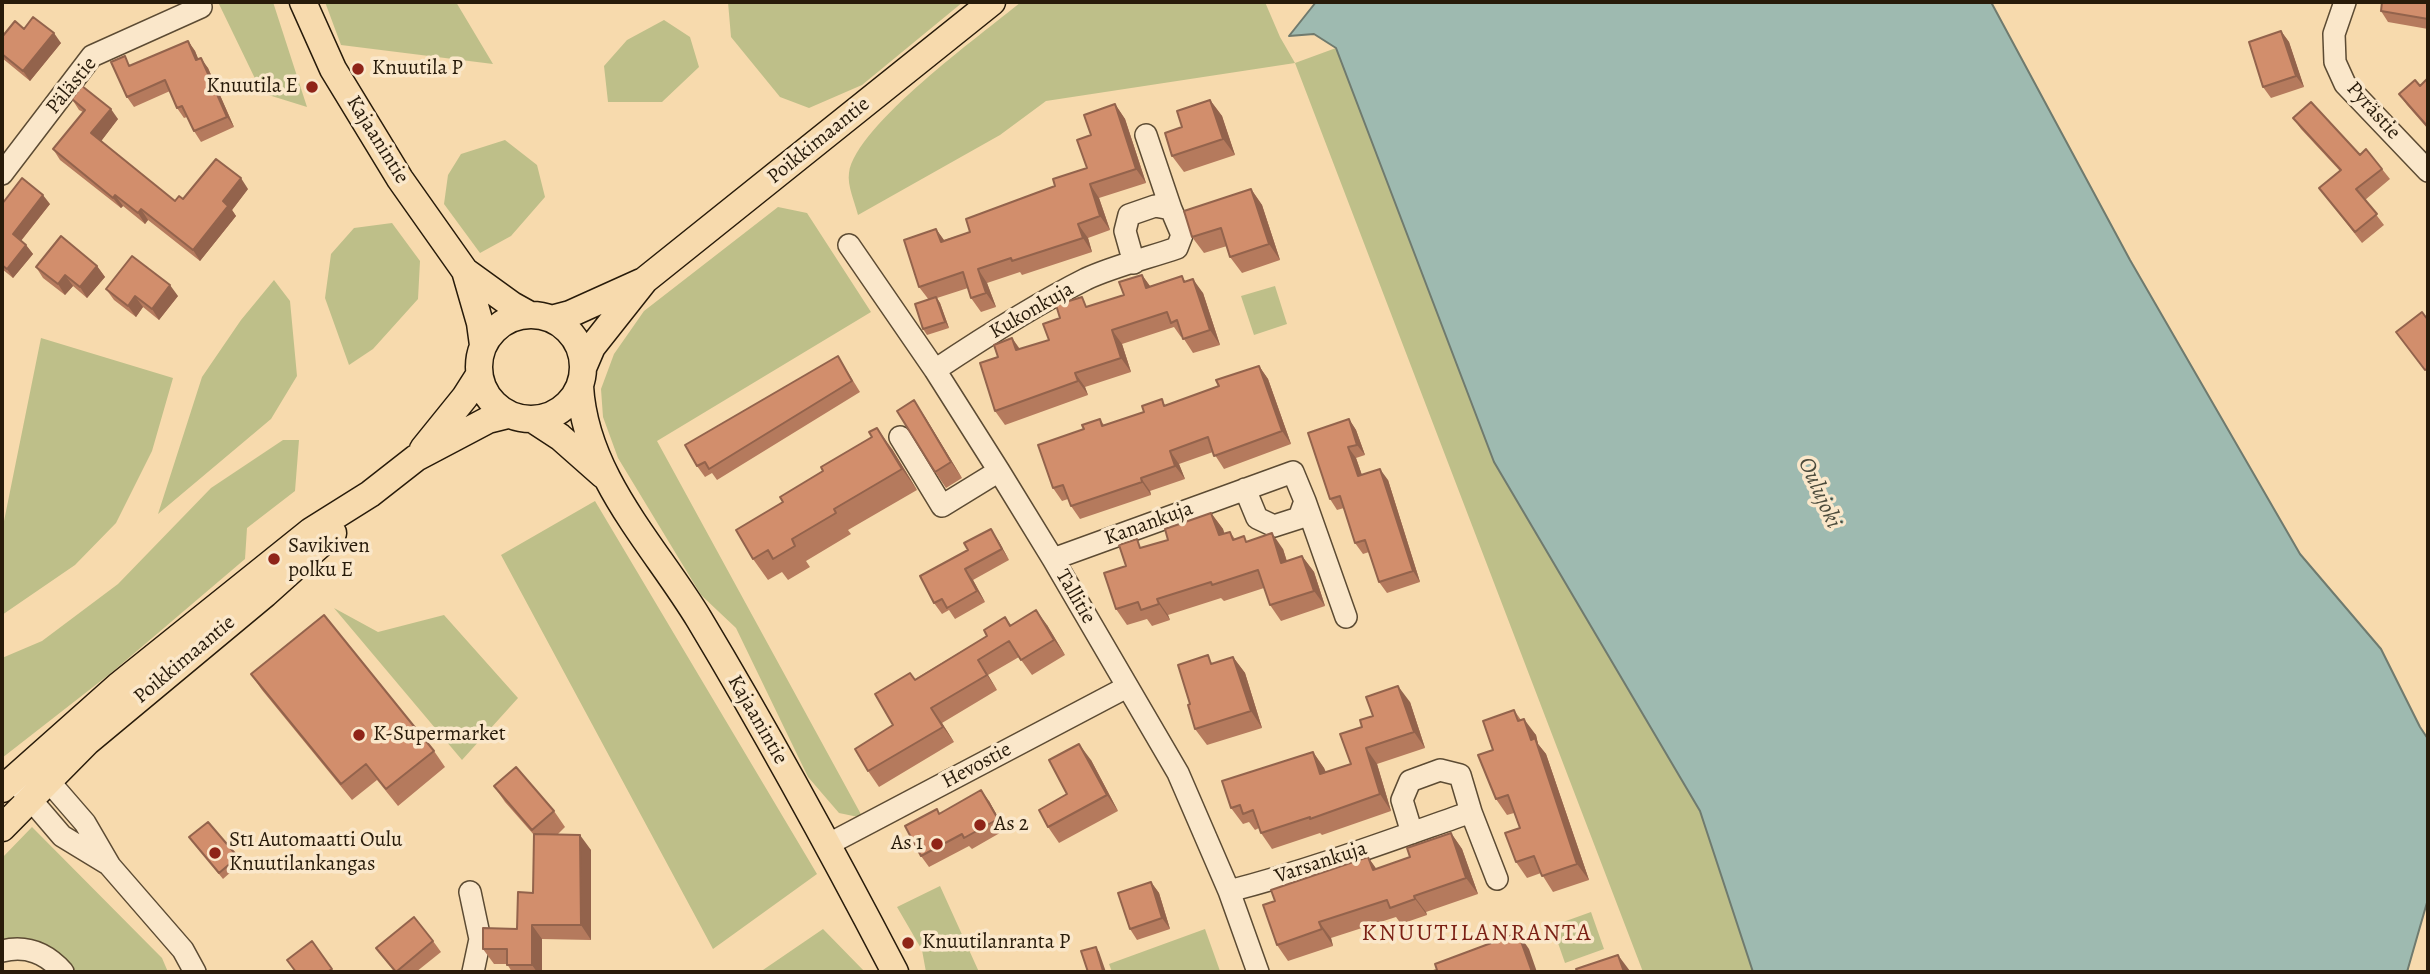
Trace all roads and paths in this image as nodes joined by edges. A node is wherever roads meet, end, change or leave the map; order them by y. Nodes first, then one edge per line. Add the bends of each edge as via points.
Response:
1 (303, 2) edge
2 (992, 2) edge
3 (2345, 2) edge
4 (200, 4) edge
5 (1146, 135) dead end
6 (2428, 171) edge
7 (2, 174) edge
8 (1171, 209) junction
9 (849, 245) dead end
10 (1135, 263) junction
11 (465, 271) junction
12 (645, 280) junction
13 (540, 317) junction
14 (483, 345) junction
15 (934, 370) junction
16 (478, 375) junction
17 (582, 377) junction
18 (508, 415) junction
19 (534, 420) junction
20 (900, 437) dead end
21 (416, 458) junction
22 (999, 471) junction
23 (605, 476) junction
24 (1245, 489) junction
25 (1305, 501) junction
26 (1054, 559) junction
27 (1346, 617) dead end
28 (1127, 687) junction
29 (25, 782) edge
30 (1471, 812) junction
31 (2, 828) edge
32 (1412, 833) junction
33 (827, 845) junction
34 (1497, 880) dead end
35 (1229, 891) junction
36 (470, 892) dead end
37 (2, 951) edge
38 (1252, 971) edge
39 (63, 972) edge
40 (195, 972) edge
41 (473, 972) edge
42 (895, 972) edge

1 - 11 main road, Kajaanintie via 332,69 400,180
2 - 12 main road, Poikkimaantie
3 - 6 street, Pyrästie via 2334,34 2335,62 2345,84
4 - 7 street, Pälästie via 92,56
5 - 8 street, Kukonkuja
8 - 10 street, Kukonkuja via 1182,235 1177,248
8 - 10 street via 1155,206 1129,215 1125,231
9 - 15 street, Tallitie
10 - 15 street, Kukonkuja via 1088,279
11 - 13 main road, Kajaanintie via 512,305
11 - 14 main road, Kajaanintie
12 - 13 main road, Poikkimaantie via 570,314
12 - 17 main road, Poikkimaantie via 592,347
13 - 14 main road via 511,318
13 - 17 main road via 560,324 575,338
14 - 16 main road
15 - 22 street, Tallitie
16 - 18 main road via 486,396
16 - 21 main road, Poikkimaantie
17 - 19 main road via 576,395 562,409
17 - 23 main road, Kajaanintie via 582,410
18 - 19 main road
18 - 21 main road, Poikkimaantie
19 - 23 main road, Kajaanintie
20 - 22 street via 942,506
21 - 29 main road, Poikkimaantie via 311,531 118,686
22 - 26 street, Tallitie
23 - 33 main road, Kajaanintie via 698,618
24 - 25 street, Kanankuja via 1293,472
24 - 25 street via 1257,518 1274,526 1299,518
24 - 26 street, Kanankuja
25 - 27 street
26 - 28 street, Tallitie
28 - 33 street, Hevostie
28 - 35 street, Tallitie via 1178,773
29 - 31 main road, Poikkimaantie
29 - 40 street via 62,836 110,866 183,950
30 - 32 street, Varsankuja
30 - 32 street via 1460,775 1440,770 1410,781 1402,800
30 - 34 street
32 - 35 street, Varsankuja
33 - 42 main road, Kajaanintie
35 - 38 street, Tallitie
36 - 41 street via 480,939
37 - 39 street via 30,950

